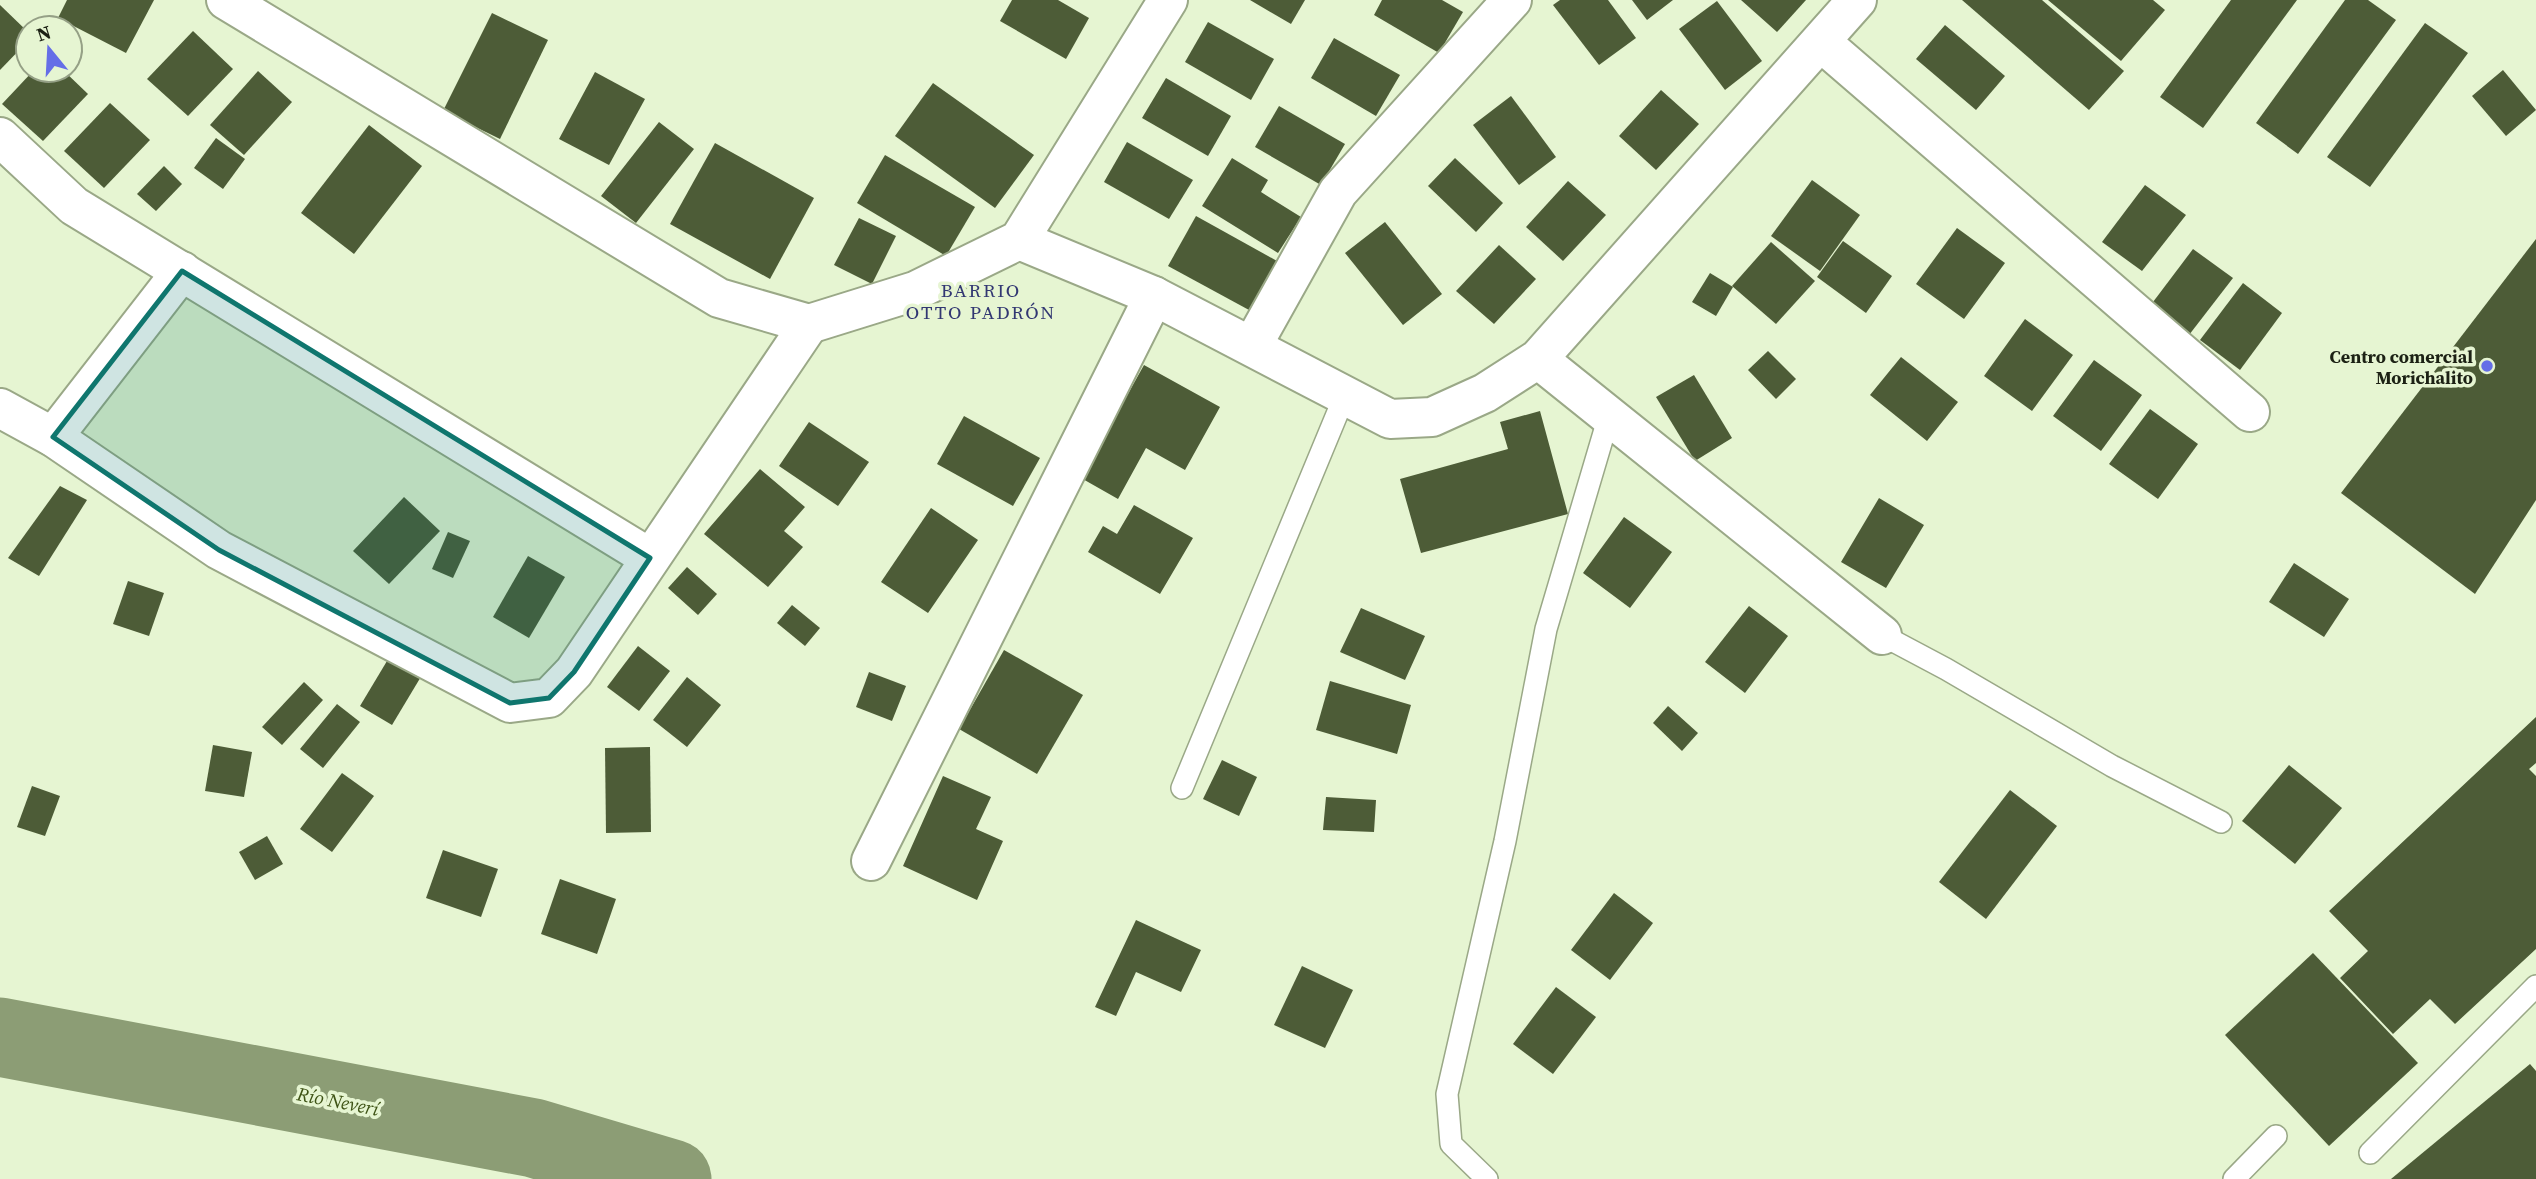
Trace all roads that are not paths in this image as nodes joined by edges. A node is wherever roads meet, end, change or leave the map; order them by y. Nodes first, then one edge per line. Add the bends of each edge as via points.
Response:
1 (226, 0) edge
2 (1168, 0) edge
3 (1512, 0) edge
4 (1857, 0) edge
5 (1821, 41) junction
6 (0, 137) edge
7 (1019, 240) junction
8 (182, 271) junction
9 (1154, 296) junction
10 (809, 324) junction
11 (1252, 346) junction
12 (1538, 359) junction
13 (1345, 395) junction
14 (0, 408) edge
15 (2250, 412) dead end
16 (1609, 416) junction
17 (53, 437) junction
18 (650, 558) junction
19 (1882, 635) joint
20 (1182, 788) dead end
21 (2221, 822) dead end
22 (871, 861) dead end
23 (2536, 986) edge
24 (2276, 1136) dead end
25 (2370, 1153) dead end
26 (1487, 1179) edge
27 (2234, 1179) edge

1 - 10 street via 719,298
2 - 7 street
3 - 11 street via 1338,192
4 - 5 street
5 - 12 street
5 - 15 street
6 - 8 street via 74,206
7 - 9 street
7 - 10 street via 915,290
8 - 17 street
8 - 18 street
9 - 11 street
9 - 22 street
10 - 18 street
11 - 13 street
12 - 13 street via 1485,393 1432,417 1390,419
12 - 16 street
13 - 20 lane
14 - 17 street
16 - 19 street
16 - 26 lane via 1546,629 1505,841 1447,1094 1451,1144
17 - 18 street via 219,550 510,703 549,698 574,672
19 - 21 lane via 2112,766
23 - 25 lane
24 - 27 lane

